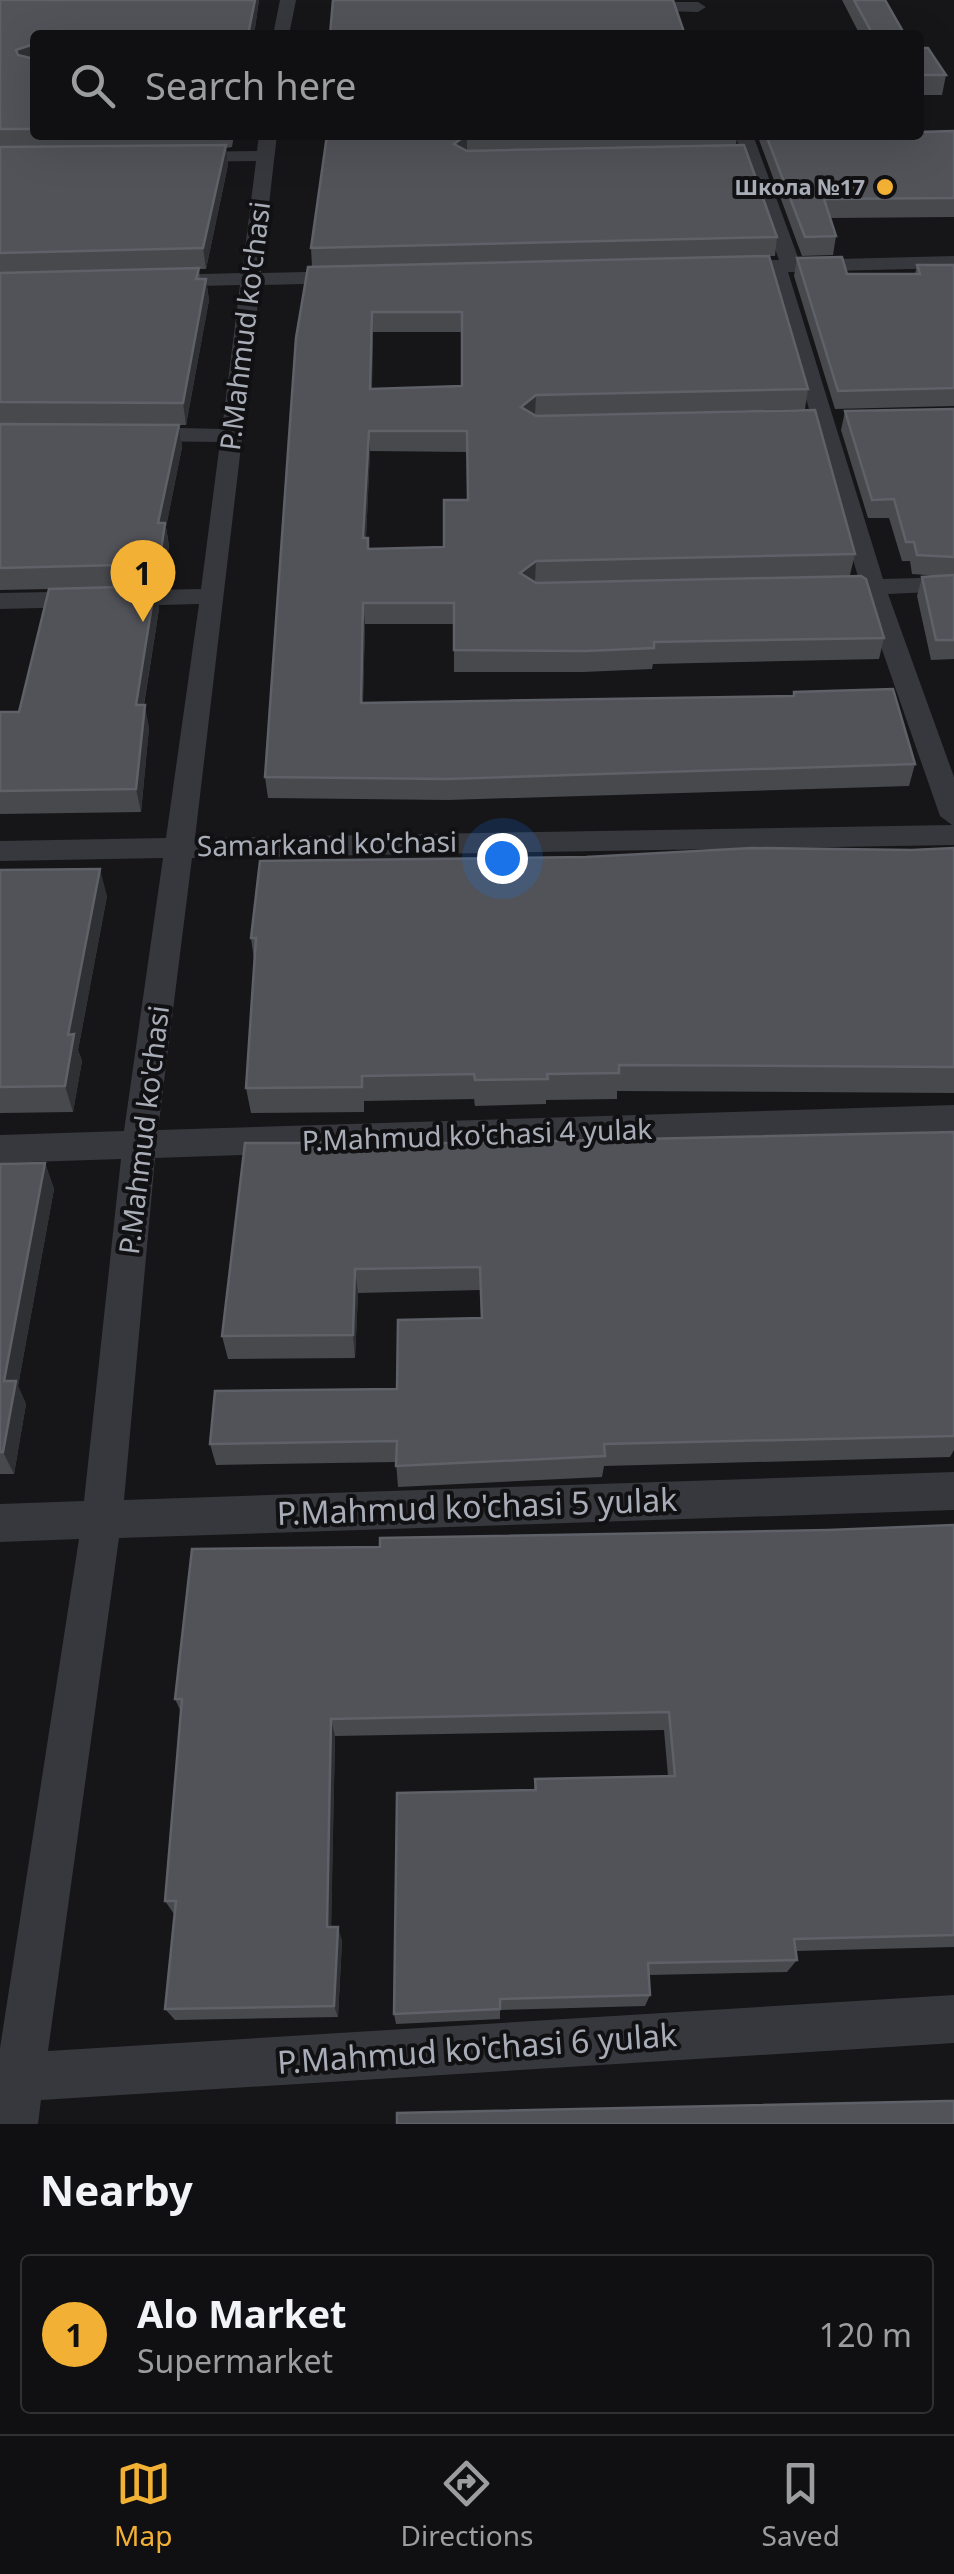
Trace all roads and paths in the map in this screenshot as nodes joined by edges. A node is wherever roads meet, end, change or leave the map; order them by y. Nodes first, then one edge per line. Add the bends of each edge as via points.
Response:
1 (288, 0) edge
2 (623, 7) edge
3 (699, 9) edge
4 (282, 30) edge
5 (744, 140) edge
6 (266, 146) edge
7 (160, 157) edge
8 (954, 262) edge
9 (784, 266) junction
10 (698, 268) edge
11 (366, 276) edge
12 (249, 280) junction
13 (134, 282) edge
14 (111, 434) edge
15 (233, 436) junction
16 (954, 584) edge
17 (873, 587) junction
18 (834, 588) edge
19 (213, 596) junction
20 (0, 602) edge
21 (954, 816) edge
22 (954, 835) edge
23 (181, 847) junction
24 (0, 851) edge
25 (954, 1118) edge
26 (139, 1146) junction
27 (0, 1149) edge
28 (954, 1492) edge
29 (102, 1520) junction
30 (0, 1523) edge
31 (954, 2020) edge
32 (9, 2077) edge
33 (13, 2124) edge

1 - 4 street
2 - 3 street
5 - 9 street via 742,155
6 - 7 street
6 - 12 street, P.Mahmud ko'chasi
8 - 9 street
9 - 10 street
9 - 17 street
11 - 12 street
12 - 13 street
12 - 15 street, P.Mahmud ko'chasi
14 - 15 street
15 - 19 street, P.Mahmud ko'chasi
16 - 17 street
17 - 18 street
17 - 21 street
19 - 20 street
19 - 23 street, P.Mahmud ko'chasi
22 - 23 street, Samarkand ko'chasi
23 - 24 street, Samarkand ko'chasi
23 - 26 street, P.Mahmud ko'chasi
25 - 26 street, P.Mahmud ko'chasi 4 yulak
26 - 27 street, P.Mahmud ko'chasi 4 yulak
26 - 29 street, P.Mahmud ko'chasi
28 - 29 street, P.Mahmud ko'chasi 5 yulak
29 - 30 street, P.Mahmud ko'chasi 5 yulak
29 - 32 street, P.Mahmud ko'chasi
31 - 32 street, P.Mahmud ko'chasi 6 yulak
32 - 33 street, P.Mahmud ko'chasi

